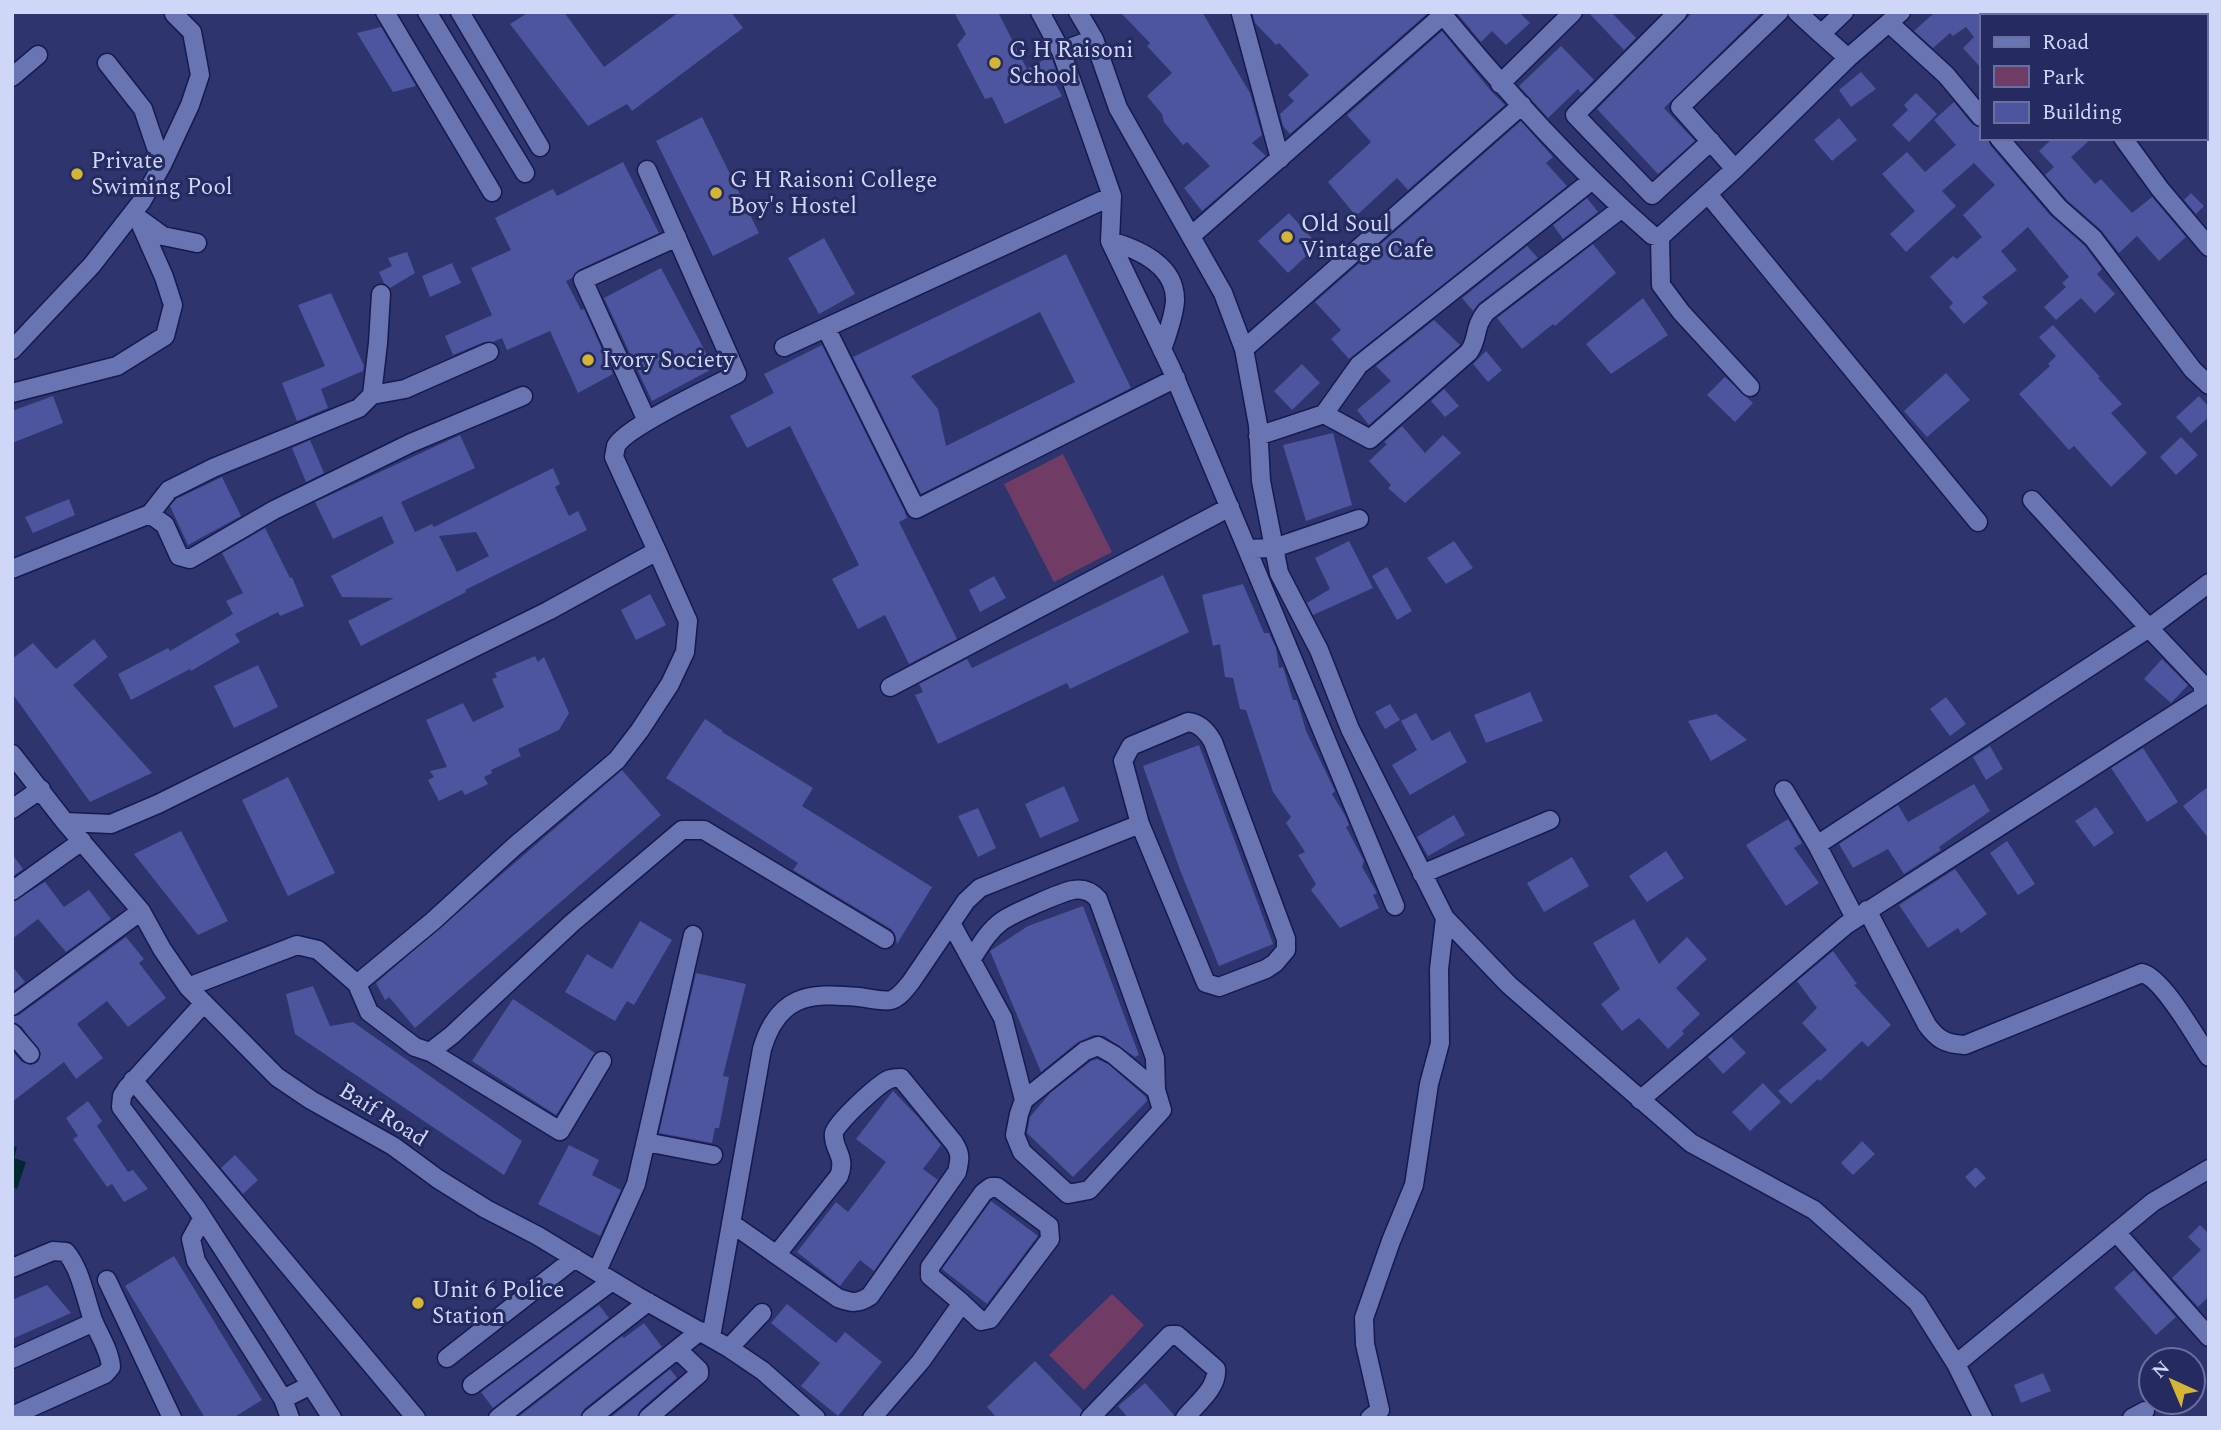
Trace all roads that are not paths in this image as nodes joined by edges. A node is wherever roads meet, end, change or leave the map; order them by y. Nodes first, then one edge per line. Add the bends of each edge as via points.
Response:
1 (427, 12) edge
2 (460, 12) edge
3 (1040, 12) edge
4 (1078, 12) edge
5 (1573, 12) edge
6 (1678, 12) edge
7 (1779, 12) edge
8 (1797, 12) edge
9 (1844, 12) edge
10 (387, 13) edge
11 (174, 14) dead end
12 (1241, 14) edge
13 (1442, 14) edge
14 (1895, 18) edge
15 (1821, 34) junction
16 (1094, 39) junction
17 (1062, 51) junction
18 (38, 55) dead end
19 (1848, 58) junction
20 (107, 63) dead end
21 (12, 77) edge
22 (1500, 83) junction
23 (1522, 105) junction
24 (1980, 116) edge
25 (2001, 140) edge
26 (2124, 140) edge
27 (1711, 141) junction
28 (540, 147) dead end
29 (1280, 159) junction
30 (162, 165) junction
31 (1735, 169) junction
32 (647, 170) dead end
33 (525, 173) dead end
34 (1591, 181) junction
35 (492, 192) dead end
36 (1708, 194) junction
37 (1112, 195) junction
38 (1622, 208) junction
39 (1191, 236) junction
40 (677, 237) junction
41 (1660, 237) junction
42 (1110, 241) junction
43 (197, 243) dead end
44 (2209, 247) edge
45 (381, 294) dead end
46 (825, 328) junction
47 (784, 347) dead end
48 (1244, 349) junction
49 (12, 350) edge
50 (1163, 350) junction
51 (489, 352) dead end
52 (1176, 379) junction
53 (2209, 385) edge
54 (1750, 387) dead end
55 (12, 393) edge
56 (372, 395) junction
57 (523, 396) dead end
58 (1324, 414) junction
59 (647, 421) junction
60 (1258, 436) junction
61 (2032, 500) dead end
62 (1230, 507) junction
63 (149, 514) junction
64 (1359, 519) dead end
65 (1978, 522) dead end
66 (1274, 548) junction
67 (1247, 549) junction
68 (657, 551) junction
69 (12, 569) edge
70 (2209, 583) edge
71 (2149, 628) junction
72 (890, 687) dead end
73 (12, 754) edge
74 (41, 789) junction
75 (1784, 790) dead end
76 (12, 809) edge
77 (1550, 820) dead end
78 (65, 822) junction
79 (1140, 824) junction
80 (82, 841) junction
81 (1817, 845) junction
82 (1422, 874) junction
83 (12, 891) edge
84 (1395, 906) dead end
85 (141, 911) junction
86 (1861, 914) junction
87 (1445, 918) junction
88 (951, 923) junction
89 (693, 935) dead end
90 (885, 939) dead end
91 (971, 960) junction
92 (357, 984) junction
93 (188, 987) junction
94 (204, 1003) junction
95 (12, 1006) edge
96 (12, 1033) edge
97 (429, 1051) junction
98 (30, 1054) dead end
99 (2209, 1057) edge
100 (602, 1061) dead end
101 (133, 1080) junction
102 (1156, 1090) junction
103 (1024, 1100) junction
104 (1640, 1100) junction
105 (646, 1142) junction
106 (713, 1155) dead end
107 (2209, 1169) edge
108 (202, 1219) junction
109 (731, 1223) junction
110 (2116, 1232) junction
111 (777, 1254) junction
112 (575, 1258) junction
113 (12, 1268) edge
114 (605, 1276) junction
115 (107, 1280) dead end
116 (648, 1302) junction
117 (962, 1303) junction
118 (762, 1313) dead end
119 (94, 1322) junction
120 (706, 1334) junction
121 (2209, 1337) edge
122 (729, 1348) junction
123 (678, 1350) junction
124 (447, 1358) dead end
125 (12, 1359) edge
126 (1956, 1364) junction
127 (311, 1385) junction
128 (472, 1385) dead end
129 (283, 1399) junction
130 (1375, 1414) edge
131 (12, 1416) edge
132 (172, 1418) edge
133 (290, 1418) edge
134 (332, 1418) edge
135 (416, 1418) edge
136 (498, 1418) edge
137 (591, 1418) edge
138 (648, 1418) edge
139 (816, 1418) edge
140 (872, 1418) edge
141 (1090, 1418) edge
142 (1185, 1418) edge
143 (1983, 1418) edge

1 - 33 street
2 - 28 street
3 - 17 street
4 - 16 street
5 - 22 street
6 - 27 street via 1575,115 1651,195
7 - 27 street via 1680,107
8 - 15 street
9 - 15 street
10 - 35 street
11 - 30 street via 191,32 200,75
12 - 29 street
13 - 22 street
13 - 29 street
14 - 19 street
14 - 24 street
15 - 19 street
16 - 17 street
16 - 39 street via 1118,108
17 - 37 street
18 - 21 street
19 - 31 street
20 - 30 street via 143,109
22 - 23 street
23 - 34 street
23 - 48 street
25 - 53 street via 2059,208 2093,238
26 - 44 street
27 - 31 street
29 - 39 street
30 - 49 street via 142,201 92,265
31 - 36 street
32 - 40 street
34 - 38 street
34 - 58 street via 1359,365
36 - 41 street
36 - 65 street
37 - 42 street
37 - 46 street
38 - 41 street
38 - 58 street via 1486,312 1469,352 1370,439
39 - 48 street via 1223,293
40 - 59 street via 737,373
40 - 59 street via 583,280
41 - 54 street via 1661,285
42 - 50 street
42 - 50 street via 1134,248 1168,275 1175,300
43 - 55 street via 163,236 138,218 173,305 165,336 117,366
45 - 56 street
46 - 47 street
46 - 52 street via 916,509
48 - 60 street
50 - 52 street
51 - 56 street via 405,389
52 - 62 street
56 - 63 street via 359,408 170,490
57 - 63 street via 274,510 190,558 178,556 165,525
58 - 60 street
59 - 68 street via 622,439 614,457
60 - 66 street
61 - 71 street
62 - 67 street
62 - 72 street
63 - 69 street
64 - 66 street
66 - 67 street
66 - 82 street via 1279,573
67 - 84 street
68 - 78 street via 548,611 158,804 111,824
68 - 92 street via 688,621 685,652 639,730 617,760
70 - 71 street
71 - 81 street
71 - 86 street via 2203,685 2203,696
73 - 74 street, Baif Road
74 - 76 street
74 - 78 street, Baif Road
75 - 81 street
77 - 82 street
78 - 80 street, Baif Road
79 - 79 street via 1123,761 1126,752 1131,746 1195,722 1213,741 1286,939 1280,959 1219,987 1206,983
79 - 88 street via 980,888
80 - 83 street
80 - 85 street, Baif Road
81 - 86 street
82 - 87 street
85 - 93 street, Baif Road
85 - 95 street
86 - 99 street via 1927,1025 1949,1044 1965,1045 2142,974 2161,985
86 - 104 street
87 - 104 street via 1509,985
87 - 130 street via 1439,970 1440,1043 1414,1185 1364,1318
88 - 91 street
88 - 109 street via 911,982 891,1000 819,996 799,999 780,1011 762,1049
89 - 105 street
90 - 97 street via 704,830 682,830
91 - 102 street via 1002,921 1071,890 1093,893 1155,1058
91 - 103 street via 1003,1018
92 - 93 street via 318,950 297,945
92 - 97 street via 369,1012 415,1047
93 - 94 street, Baif Road
94 - 101 street
94 - 112 street, Baif Road via 277,1077 393,1146 486,1209
96 - 98 street
97 - 100 street via 560,1131
101 - 108 street via 122,1096 121,1107
101 - 135 street
102 - 103 street via 1098,1046 1085,1051
102 - 103 street via 1162,1111 1089,1190 1068,1194 1022,1152 1015,1135
104 - 126 street via 1691,1143 1814,1210 1917,1301
105 - 106 street
105 - 114 street
107 - 110 street via 2153,1202
108 - 127 street
108 - 129 street via 191,1239 196,1261
109 - 111 street
109 - 120 street
110 - 121 street
110 - 126 street
111 - 111 street via 849,1302 860,1303 883,1279 957,1172 961,1159 954,1143 901,1078 881,1085 834,1131 843,1162 839,1176
112 - 114 street, Baif Road
112 - 124 street
113 - 119 street via 53,1251 66,1252
114 - 116 street, Baif Road
114 - 128 street
115 - 132 street
116 - 120 street, Baif Road
116 - 136 street
117 - 117 street via 981,1321 990,1319 1050,1239 1049,1226 997,1187 983,1193 930,1266 930,1276
117 - 140 street
118 - 122 street
119 - 125 street
119 - 131 street via 111,1360 105,1374
120 - 122 street, Baif Road
120 - 123 street
122 - 139 street, Baif Road via 764,1371
123 - 137 street
123 - 138 street via 699,1374
126 - 143 street
127 - 129 street
127 - 134 street
129 - 133 street
141 - 142 street via 1170,1335 1177,1335 1216,1369 1217,1377

